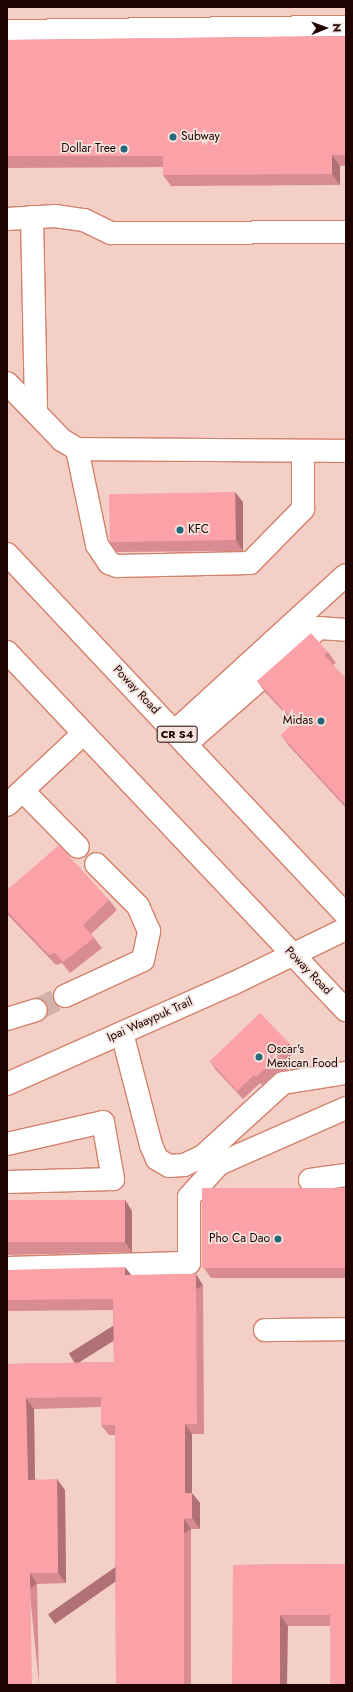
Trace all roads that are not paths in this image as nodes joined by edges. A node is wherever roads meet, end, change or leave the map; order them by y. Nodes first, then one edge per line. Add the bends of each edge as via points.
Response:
1 (346, 27) edge
2 (7, 31) edge
3 (32, 217) junction
4 (7, 219) edge
5 (346, 232) edge
6 (7, 383) edge
7 (36, 413) junction
8 (77, 449) junction
9 (303, 451) junction
10 (346, 451) edge
11 (7, 554) edge
12 (346, 575) edge
13 (346, 630) edge
14 (7, 652) edge
15 (83, 734) junction
16 (181, 738) junction
17 (15, 798) edge
18 (78, 847) dead end
19 (96, 864) dead end
20 (346, 915) edge
21 (346, 928) edge
22 (291, 954) junction
23 (65, 996) tunnel mouth
24 (36, 1010) tunnel mouth
25 (346, 1010) edge
26 (7, 1019) edge
27 (122, 1033) junction
28 (346, 1073) edge
29 (7, 1084) edge
30 (346, 1108) edge
31 (7, 1144) edge
32 (346, 1175) edge
33 (310, 1180) dead end
34 (7, 1182) edge
35 (7, 1268) edge
36 (346, 1329) edge
37 (265, 1330) dead end

1 - 2 main road
3 - 4 main road
3 - 5 main road via 84,220 112,233
3 - 7 main road
6 - 7 main road
7 - 8 main road via 62,440
8 - 9 main road
8 - 9 main road via 97,545 109,563 117,566 250,563 303,509
9 - 10 main road
11 - 16 main road, Poway Road / CR S4
12 - 16 main road
13 - 16 main road via 319,628
14 - 15 main road, Poway Road
15 - 17 main road
15 - 22 main road, Poway Road
16 - 20 main road, Poway Road / CR S4
17 - 18 main road
19 - 23 main road via 138,906 149,931 143,960
21 - 22 main road, Ipai Waaypuk Trail
22 - 25 main road, Poway Road
22 - 27 main road, Ipai Waaypuk Trail
24 - 26 main road
27 - 28 main road via 151,1145 157,1159 169,1166 184,1166 203,1156 287,1082
27 - 29 main road, Ipai Waaypuk Trail
30 - 35 main road via 219,1164 189,1197 189,1263
31 - 34 main road via 102,1122 113,1179
32 - 33 main road
36 - 37 main road

